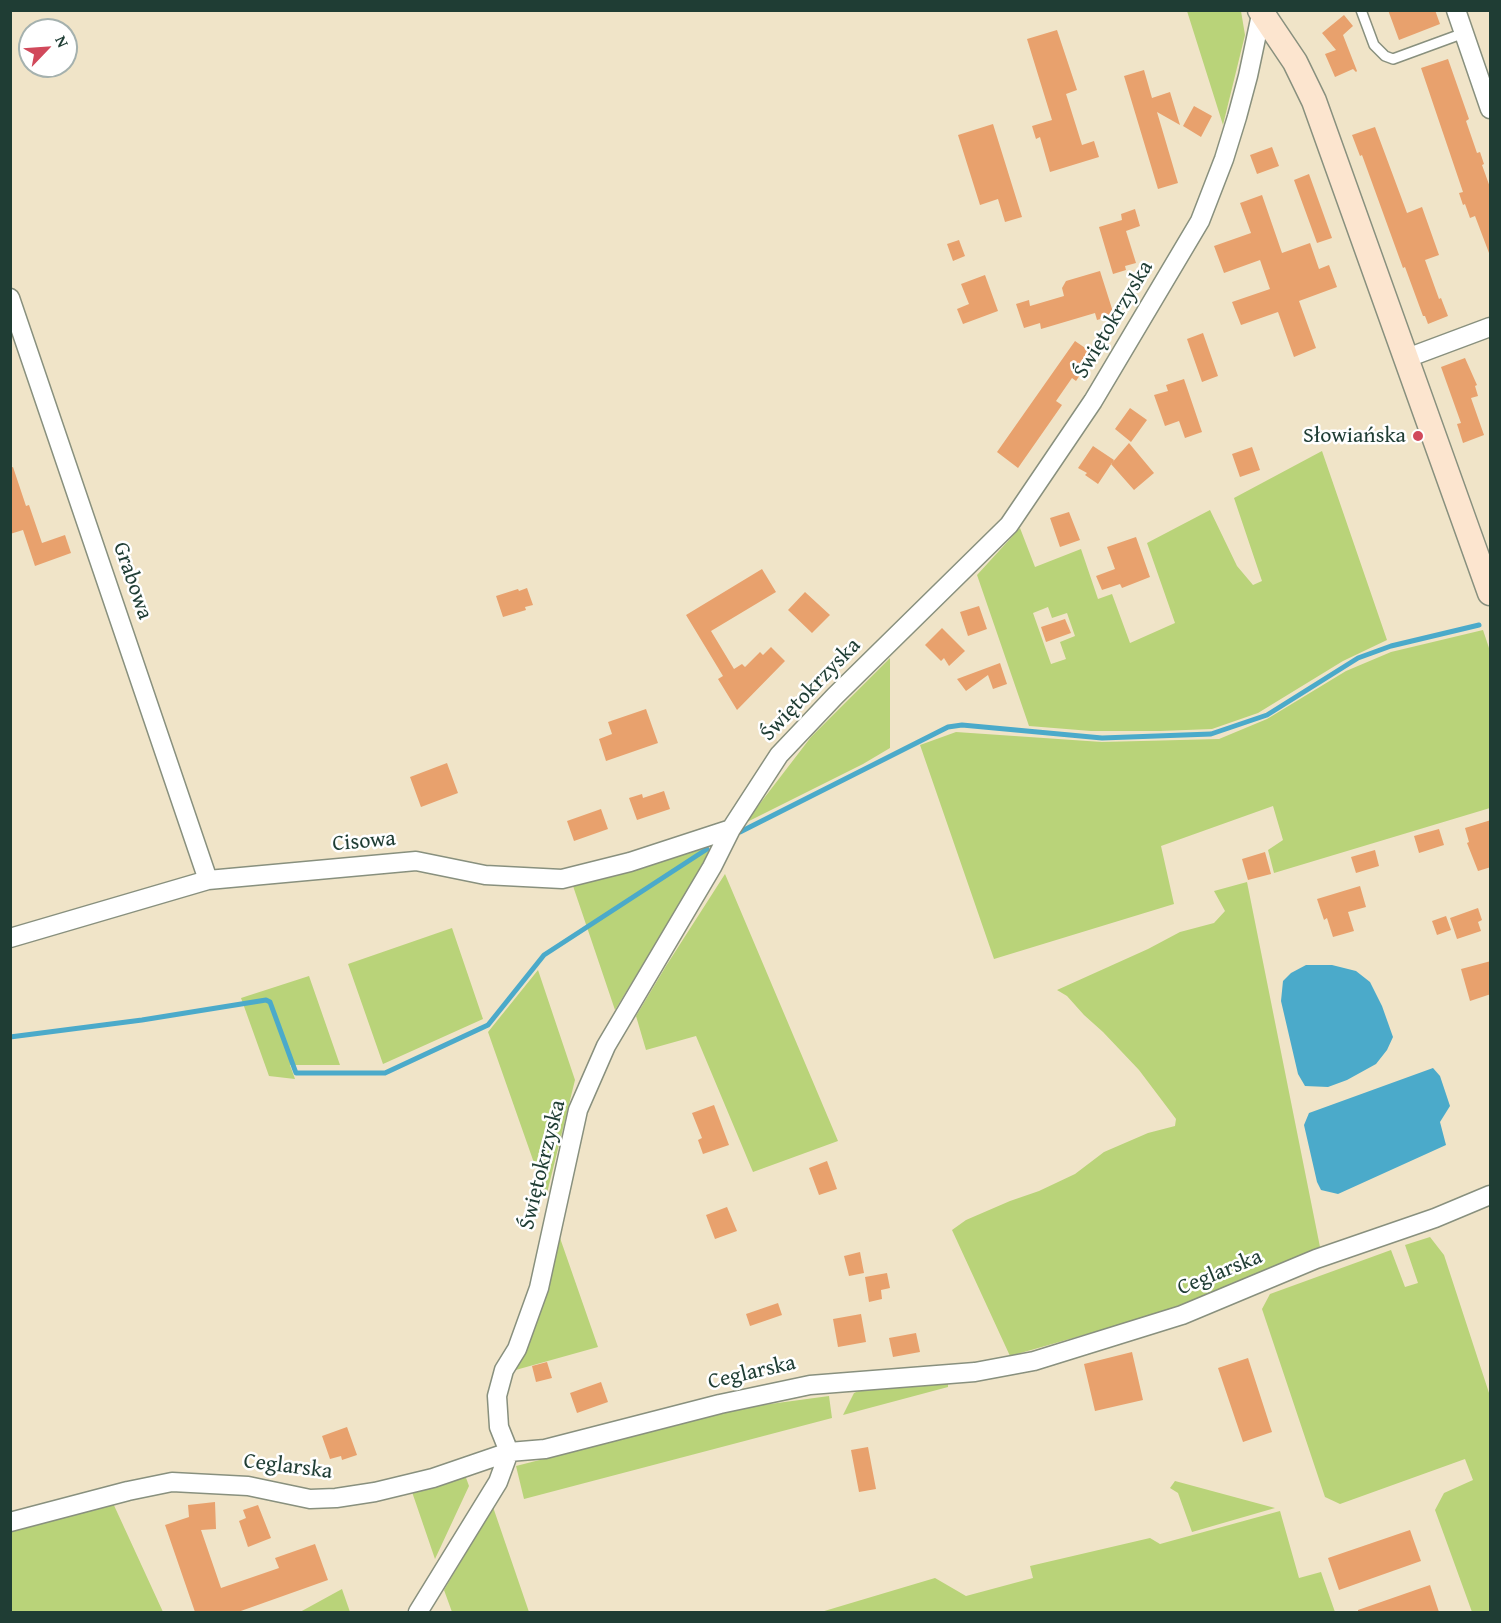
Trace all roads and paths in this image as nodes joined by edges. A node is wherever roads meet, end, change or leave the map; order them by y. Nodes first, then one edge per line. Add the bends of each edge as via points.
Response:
1 (1361, 10) edge
2 (1456, 10) edge
3 (1261, 11) edge
4 (1464, 33) junction
5 (1491, 109) edge
6 (10, 298) edge
7 (1491, 327) edge
8 (1407, 358) junction
9 (1491, 593) edge
10 (727, 830) junction
11 (208, 880) junction
12 (10, 938) edge
13 (1491, 1195) edge
14 (509, 1452) junction
15 (10, 1522) edge
16 (418, 1612) edge

1 - 4 lane via 1374,45 1394,59
2 - 4 street
3 - 8 street via 1314,101
3 - 10 street, Świętokrzyska via 1237,117 1200,221 1093,401 1009,525 779,755
4 - 5 street
6 - 11 street, Grabowa
7 - 8 street
8 - 9 street
10 - 11 street, Cisowa via 630,862 562,879 485,874 416,861
10 - 14 street, Świętokrzyska via 712,867 606,1046 578,1110 539,1288 496,1396 499,1427
11 - 12 street, Cisowa
13 - 14 street, Ceglarska via 1182,1315 1034,1361 975,1372 810,1385 545,1449
14 - 15 street, Ceglarska via 433,1478 345,1497 310,1499 248,1486 172,1482
14 - 16 street via 498,1482 471,1511

